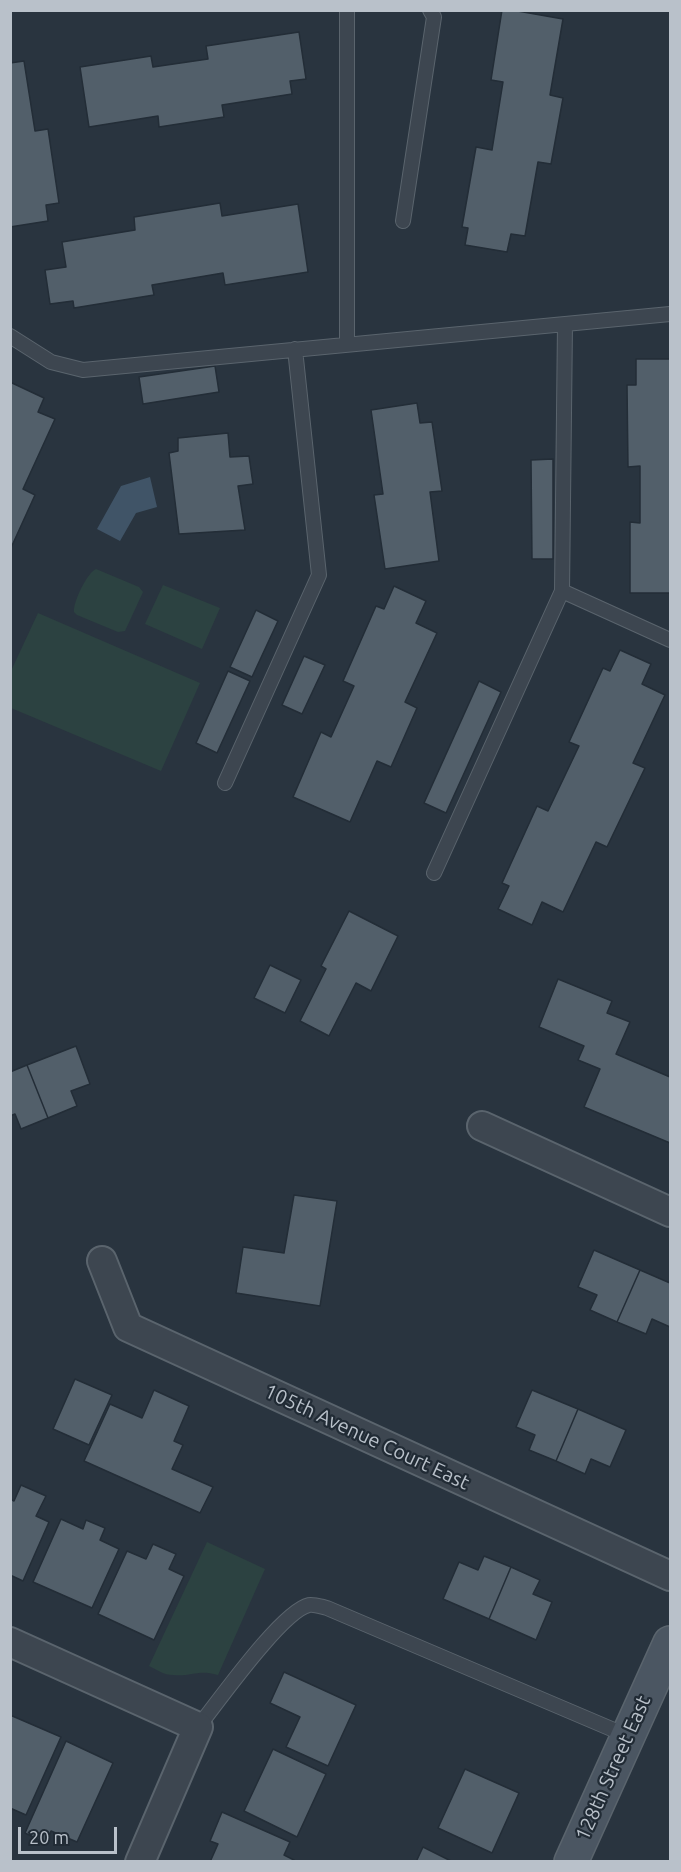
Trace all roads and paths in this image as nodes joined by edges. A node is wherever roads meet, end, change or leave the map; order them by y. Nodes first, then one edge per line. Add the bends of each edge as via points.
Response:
1 (347, 10) edge
2 (430, 10) edge
3 (403, 221) dead end
4 (670, 314) edge
5 (565, 324) junction
6 (10, 336) edge
7 (347, 344) junction
8 (295, 349) junction
9 (562, 591) junction
10 (670, 640) edge
11 (225, 783) dead end
12 (434, 873) dead end
13 (482, 1126) dead end
14 (670, 1212) edge
15 (102, 1261) dead end
16 (670, 1576) edge
17 (10, 1642) edge
18 (670, 1642) edge
19 (198, 1727) junction
20 (628, 1737) junction
21 (140, 1862) edge
22 (571, 1862) edge

1 - 7 lane
2 - 3 lane via 434,17
4 - 5 lane
5 - 7 lane
5 - 9 lane
6 - 8 lane via 51,362 82,370
7 - 8 lane
8 - 11 lane via 319,575
9 - 10 lane
9 - 12 lane
13 - 14 street
15 - 16 street, 105th Avenue Court East via 128,1327
17 - 19 street
18 - 20 street, 128th Street East
19 - 20 lane via 277,1628 310,1605 327,1608
19 - 21 street
20 - 22 street, 128th Street East

